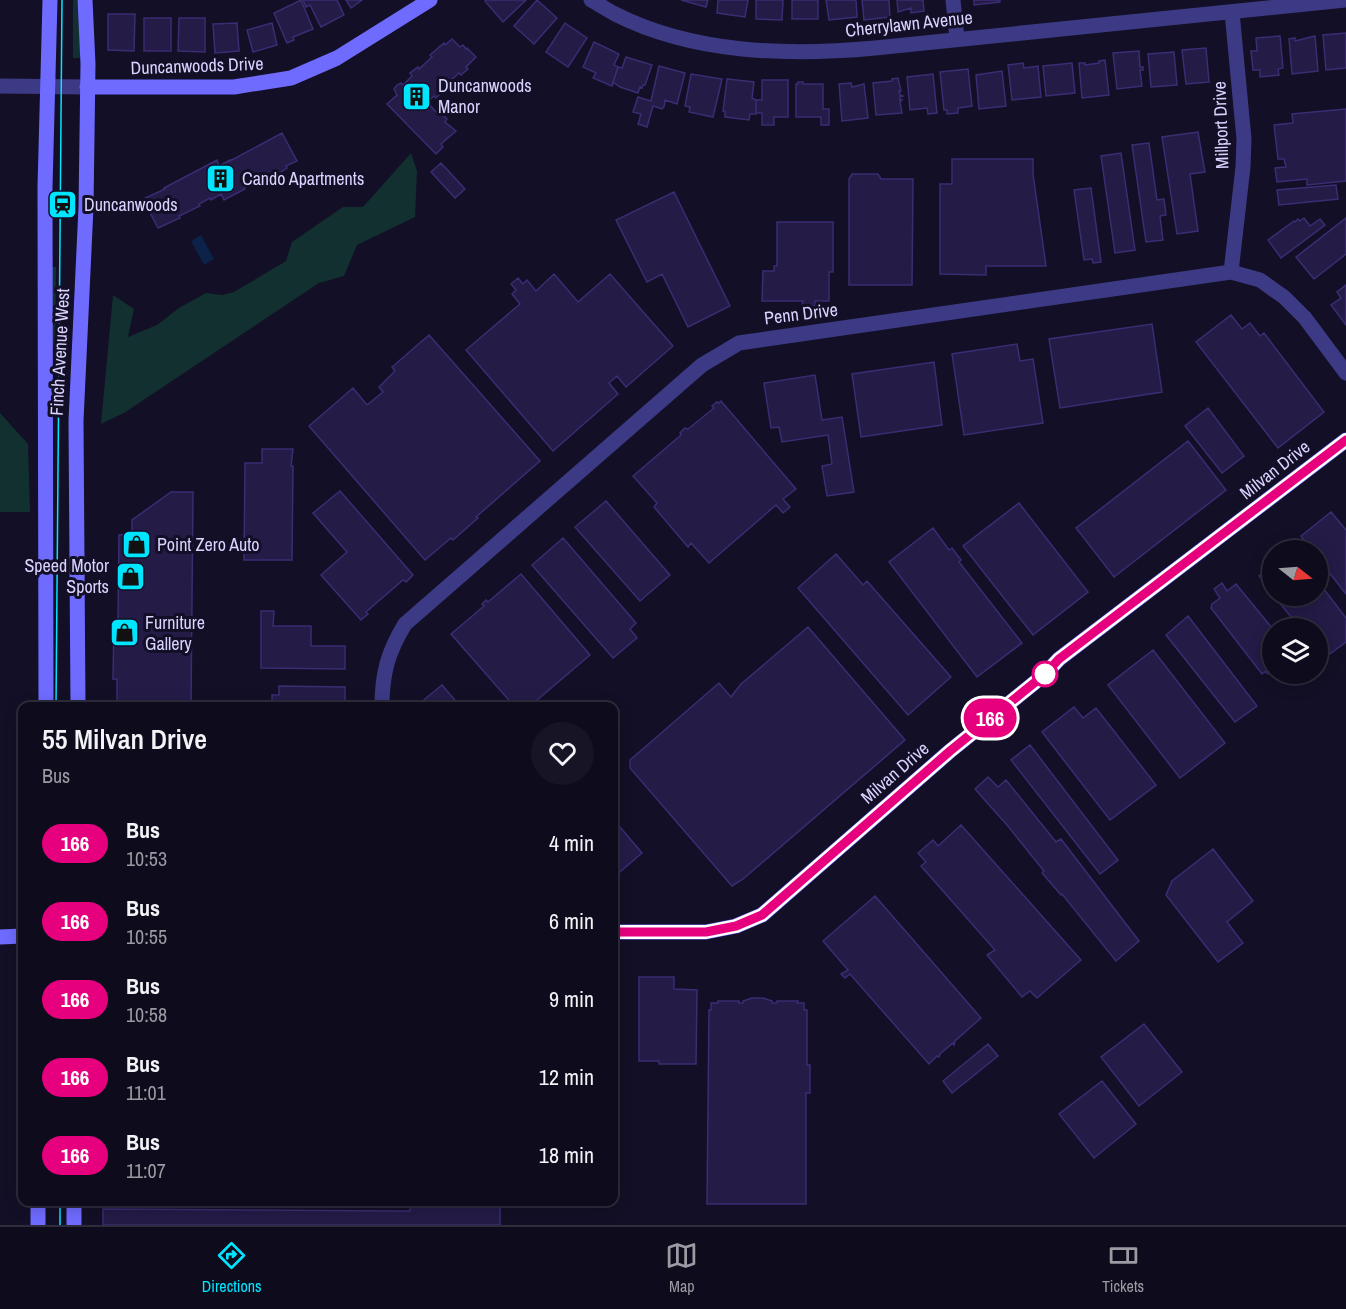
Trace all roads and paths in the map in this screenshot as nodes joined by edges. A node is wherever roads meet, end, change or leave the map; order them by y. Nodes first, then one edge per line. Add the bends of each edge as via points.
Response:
1 (50, 0) edge
2 (85, 0) edge
3 (430, 0) edge
4 (591, 0) edge
5 (953, 0) edge
6 (1346, 0) edge
7 (1232, 12) junction
8 (957, 39) junction
9 (0, 86) edge
10 (47, 87) junction
11 (87, 87) junction
12 (1231, 272) junction
13 (1346, 373) edge
14 (1346, 440) edge
15 (46, 702) edge
16 (78, 702) edge
17 (382, 702) edge
18 (618, 932) edge
19 (18, 936) edge
20 (0, 937) edge
21 (38, 1206) edge
22 (74, 1206) edge
23 (38, 1225) edge
24 (74, 1225) edge

1 - 10 main road, Finch Avenue West
2 - 11 main road, Finch Avenue West
3 - 11 main road, Duncanwoods Drive via 336,58 291,78 234,87
4 - 8 street, Cherrylawn Avenue via 659,31 745,49 829,52
5 - 8 street
6 - 7 street, Cherrylawn Avenue
7 - 8 street, Cherrylawn Avenue
7 - 12 street, Millport Drive via 1244,139
9 - 10 street
10 - 11 street
10 - 15 main road, Finch Avenue West
11 - 16 main road, Finch Avenue West via 76,421
12 - 13 street, Penn Drive via 1260,280 1289,302
12 - 17 street, Penn Drive via 766,338 733,346 702,365 405,624 383,674
14 - 18 main road, Milvan Drive via 1059,659 762,915 706,932
19 - 20 main road
21 - 23 main road
22 - 24 main road

